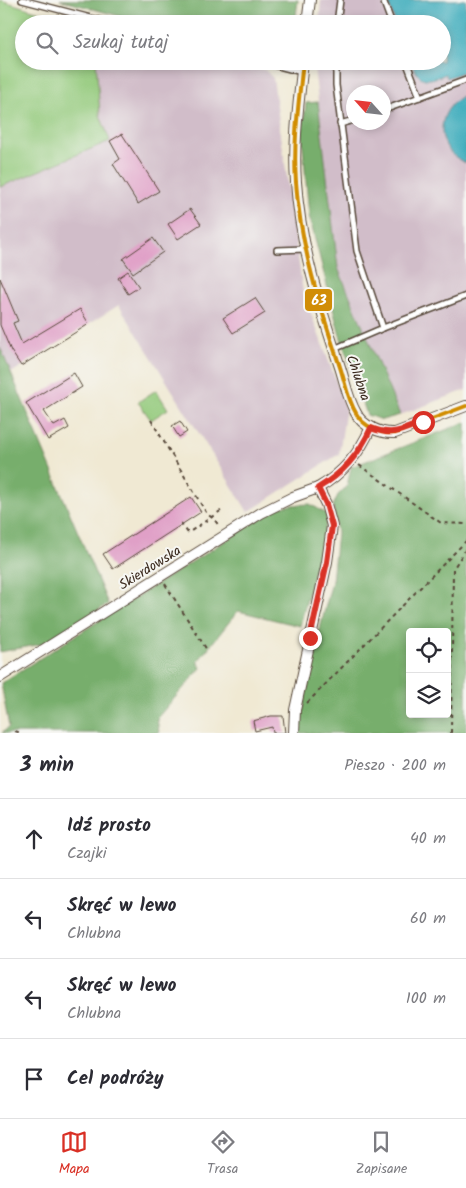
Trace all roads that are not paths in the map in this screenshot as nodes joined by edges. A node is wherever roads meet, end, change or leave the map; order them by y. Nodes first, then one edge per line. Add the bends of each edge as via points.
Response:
1 (22, 0) edge
2 (310, 0) edge
3 (340, 0) edge
4 (383, 0) edge
5 (80, 15) edge
6 (308, 15) edge
7 (339, 15) edge
8 (389, 15) edge
9 (294, 70) edge
10 (336, 70) edge
11 (410, 70) edge
12 (302, 72) joint
13 (466, 80) edge
14 (420, 97) junction
15 (391, 107) edge
16 (346, 122) edge
17 (340, 124) junction
18 (276, 250) dead end
19 (306, 250) junction
20 (466, 296) edge
21 (383, 328) junction
22 (334, 350) junction
23 (466, 406) edge
24 (371, 428) junction
25 (318, 488) junction
26 (0, 677) edge
27 (294, 733) edge

1 - 5 lane
2 - 6 street
3 - 7 lane
4 - 8 lane
9 - 12 lane
10 - 17 lane
11 - 14 lane
12 - 19 street, Chlubna via 295,159 298,208
13 - 14 lane
14 - 15 lane
16 - 17 lane
17 - 21 lane via 357,251
18 - 19 lane
19 - 22 street, Chlubna
20 - 21 lane
21 - 22 lane
22 - 24 street, Chlubna via 356,414
23 - 24 street via 395,433
24 - 25 street via 353,459
25 - 26 street, Skierdowska via 261,513
25 - 27 street via 332,526 295,710

